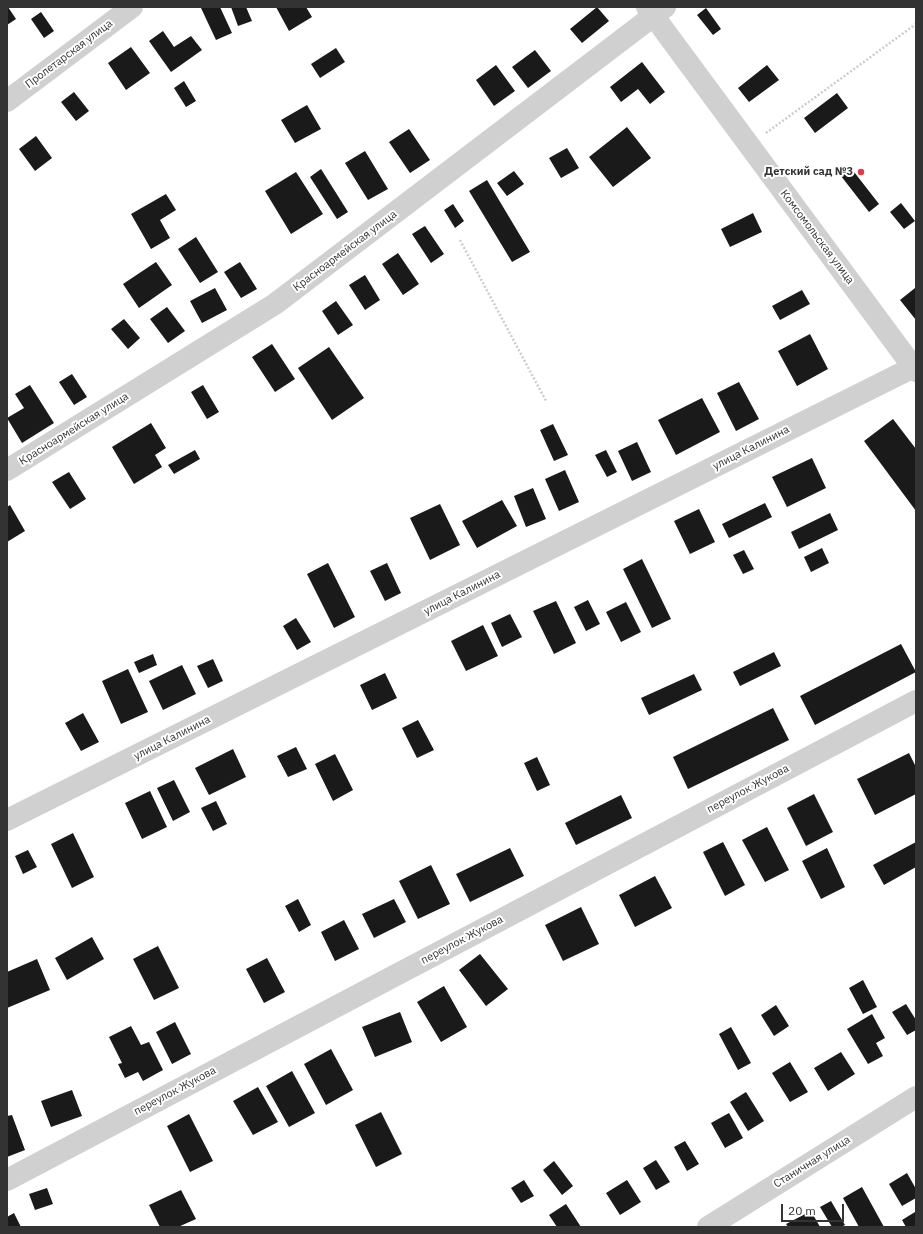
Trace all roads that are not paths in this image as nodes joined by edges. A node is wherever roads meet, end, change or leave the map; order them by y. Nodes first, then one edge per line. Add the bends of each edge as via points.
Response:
1 (132, 7) edge
2 (655, 10) edge
3 (7, 101) edge
4 (915, 368) edge
5 (7, 470) edge
6 (916, 701) edge
7 (7, 820) edge
8 (916, 1097) edge
9 (7, 1180) edge
10 (708, 1227) edge

1 - 3 street, Пролетарская улица
2 - 4 street, Комсомольская улица via 749,145
2 - 5 street, Красноармейская улица via 275,304
4 - 7 street, улица Калинина
6 - 9 street, переулок Жукова
8 - 10 street, Станичная улица

